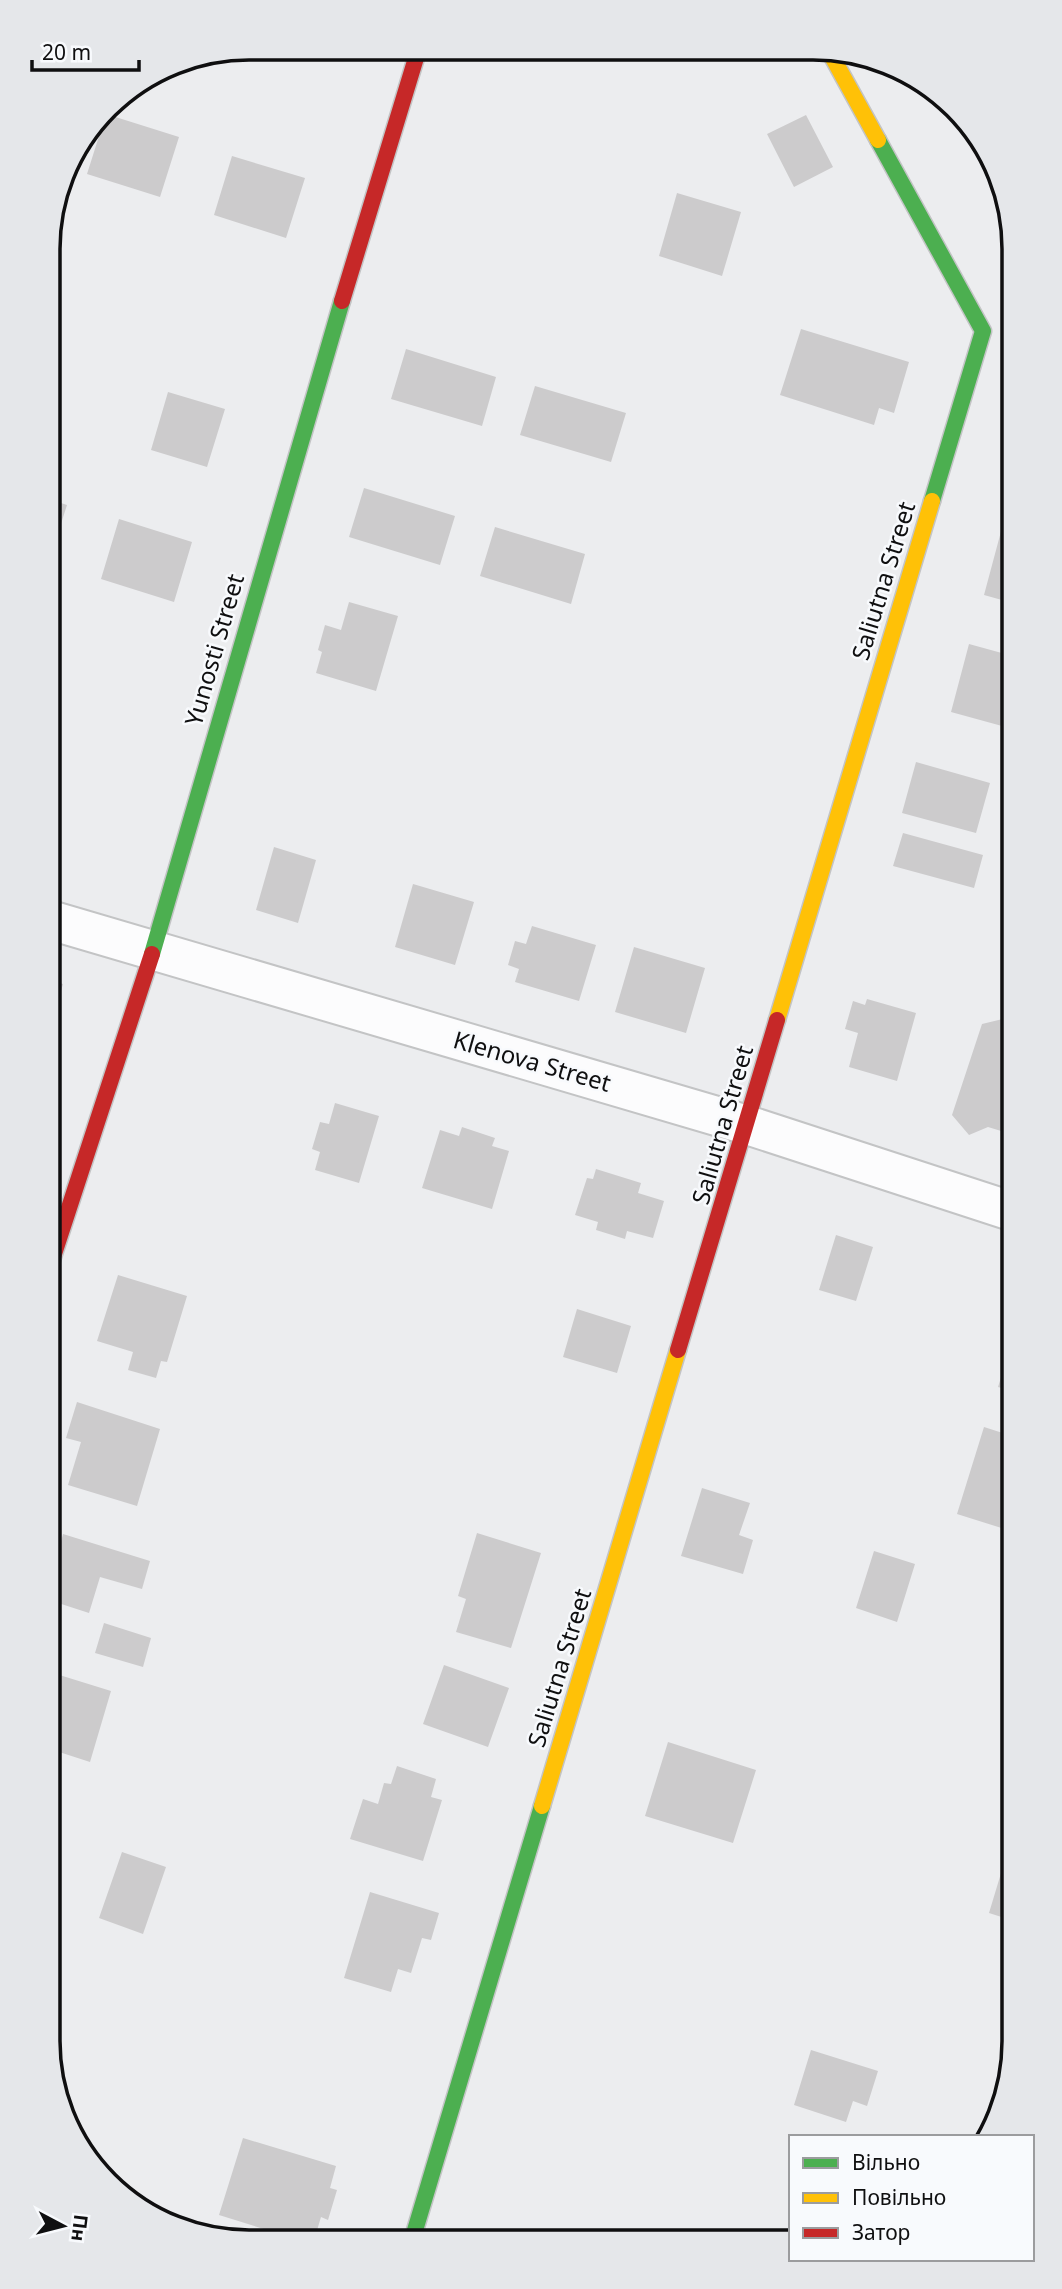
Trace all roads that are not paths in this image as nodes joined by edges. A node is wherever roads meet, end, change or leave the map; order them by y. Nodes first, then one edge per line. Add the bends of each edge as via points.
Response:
1 (415, 60) edge
2 (835, 61) edge
3 (60, 923) edge
4 (153, 950) junction
5 (747, 1125) junction
6 (1002, 1208) edge
7 (60, 1236) edge
8 (415, 2230) edge

1 - 4 street, Yunosti Street via 306,416
2 - 5 street, Saliutna Street via 983,331
3 - 4 street, Klenova Street
4 - 5 street, Klenova Street
4 - 7 street, Yunosti Street
5 - 6 street, Klenova Street
5 - 8 street, Saliutna Street

